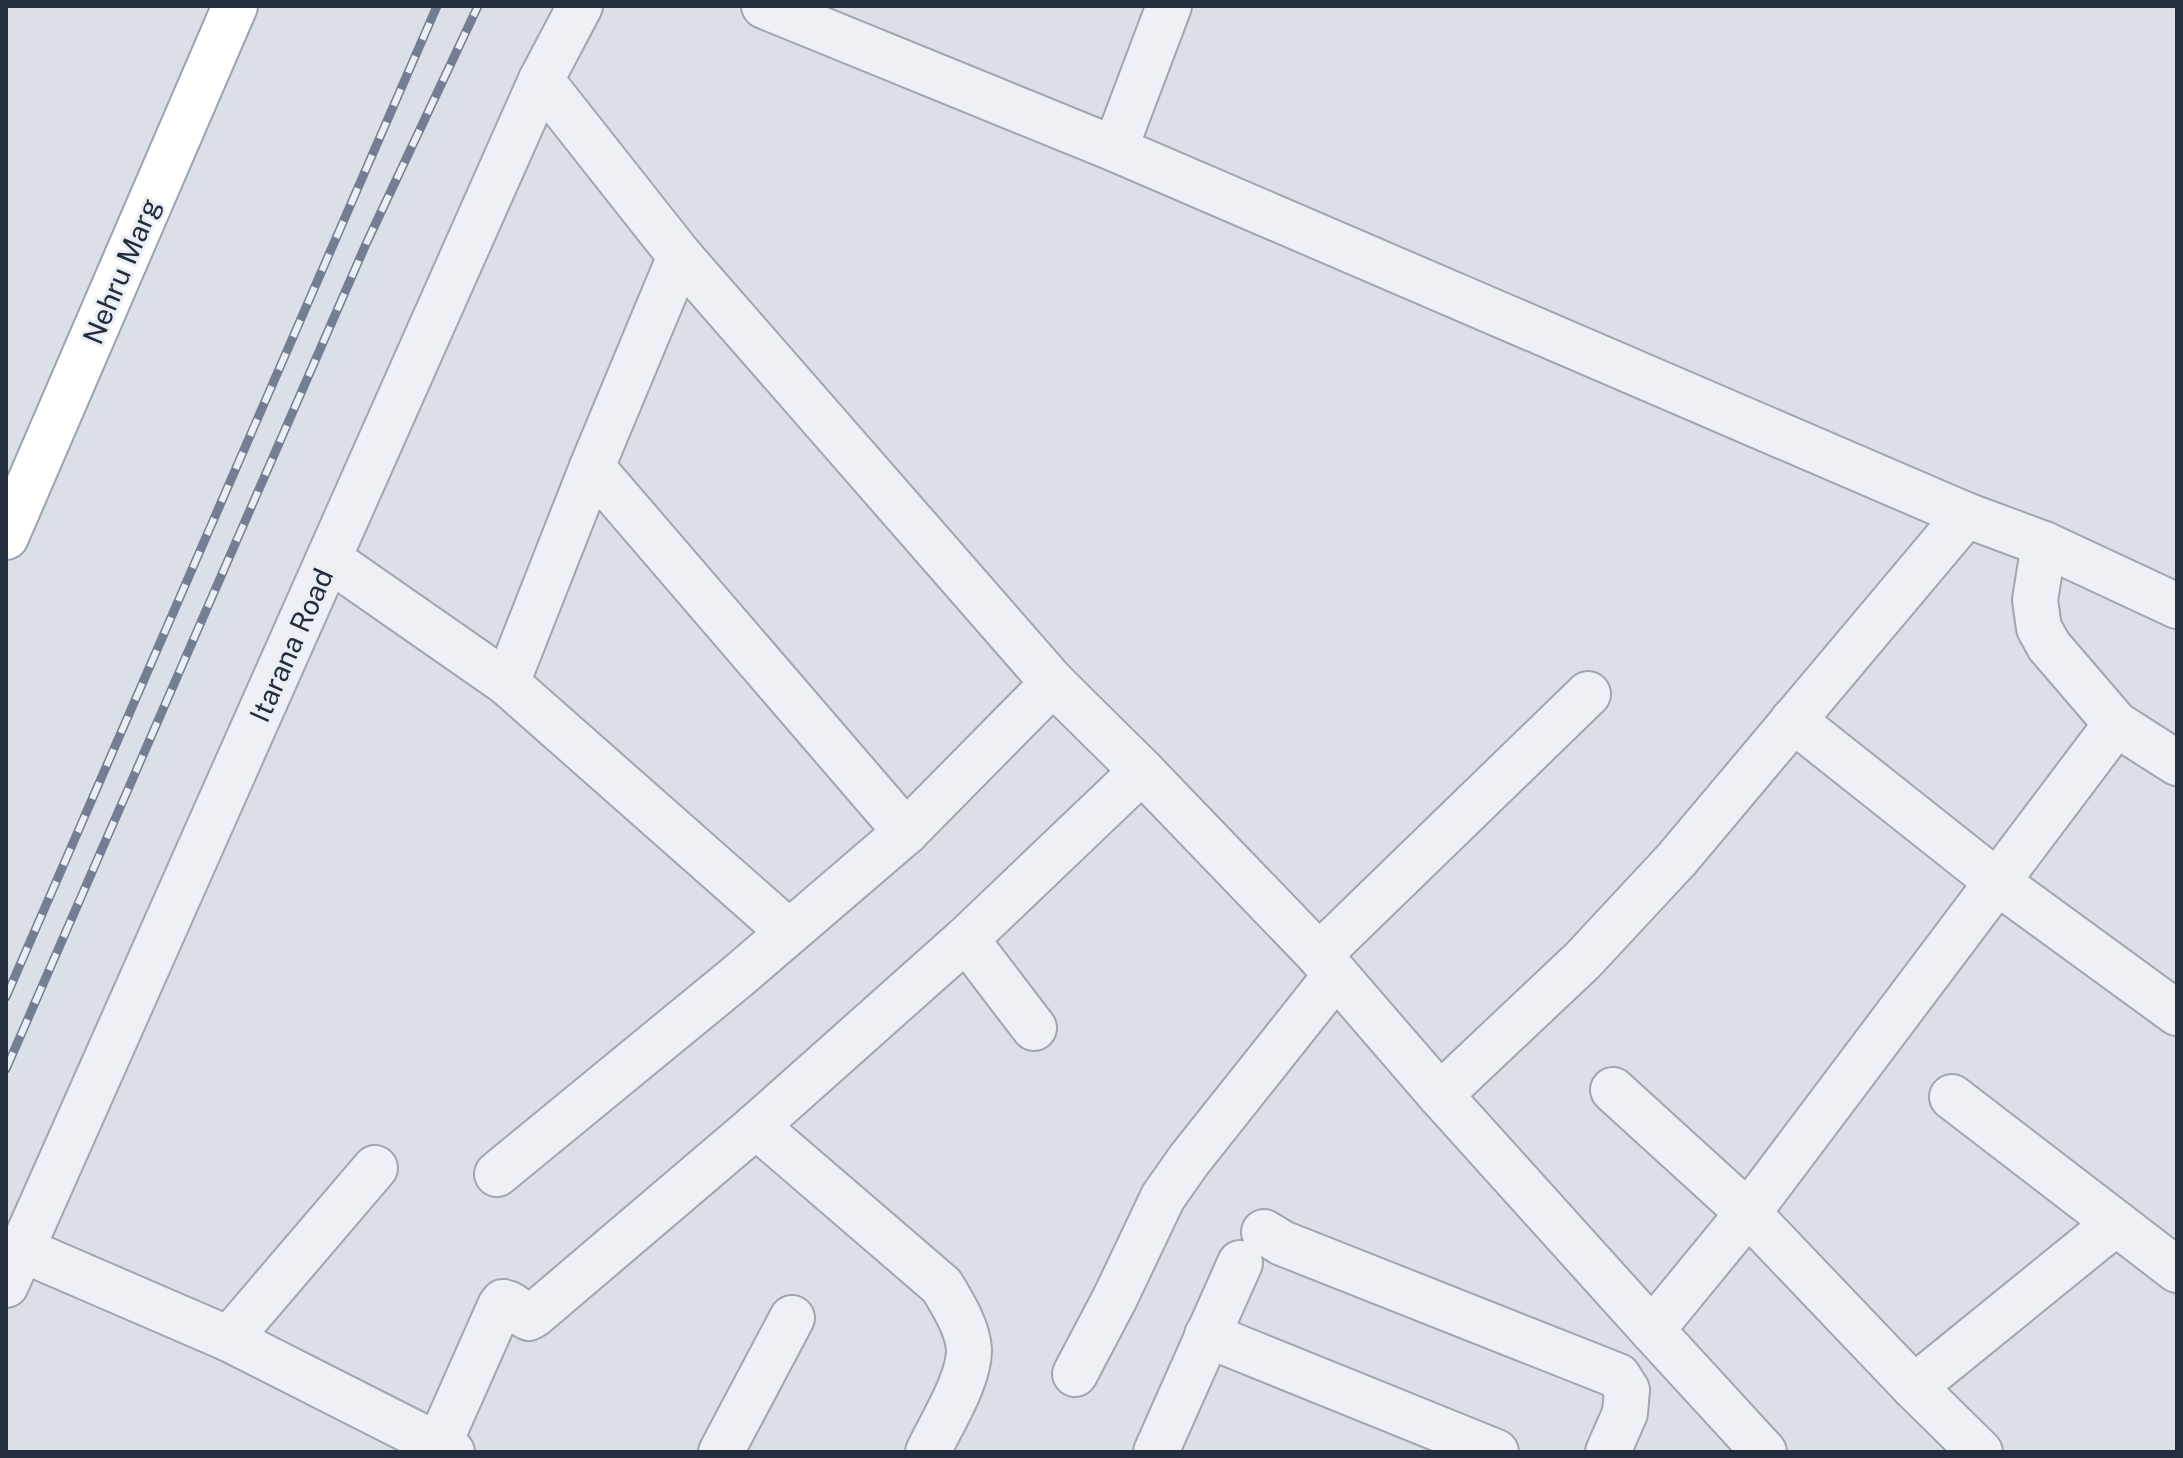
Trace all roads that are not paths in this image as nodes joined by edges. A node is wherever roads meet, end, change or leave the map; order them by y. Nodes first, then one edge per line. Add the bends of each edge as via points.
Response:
1 (235, 6) edge
2 (580, 6) edge
3 (764, 6) edge
4 (1169, 6) edge
5 (541, 80) junction
6 (1115, 149) junction
7 (680, 256) junction
8 (592, 467) junction
9 (1966, 515) junction
10 (6, 536) edge
11 (2044, 544) junction
12 (329, 559) junction
13 (2177, 606) edge
14 (507, 683) junction
15 (1053, 683) junction
16 (1588, 694) dead end
17 (1793, 720) junction
18 (2116, 724) junction
19 (2177, 763) edge
20 (1142, 771) junction
21 (906, 832) junction
22 (1996, 881) junction
23 (789, 932) junction
24 (966, 939) junction
25 (1327, 965) junction
26 (2177, 1013) edge
27 (1034, 1028) dead end
28 (1613, 1090) dead end
29 (1440, 1095) junction
30 (1952, 1097) dead end
31 (756, 1126) junction
32 (375, 1168) dead end
33 (497, 1174) dead end
34 (1748, 1213) junction
35 (2116, 1223) junction
36 (15, 1268) edge
37 (2177, 1270) edge
38 (792, 1318) dead end
39 (1652, 1330) junction
40 (1207, 1335) junction
41 (229, 1339) junction
42 (1075, 1374) dead end
43 (1914, 1387) junction
44 (445, 1449) edge
45 (1164, 1449) edge
46 (721, 1452) edge
47 (928, 1452) edge
48 (1496, 1452) edge
49 (1608, 1452) edge
50 (1764, 1452) edge
51 (1980, 1452) edge

1 - 10 main road, Nehru Marg
2 - 5 street, Itarana Road
3 - 6 street
4 - 6 street
5 - 7 street
5 - 12 street, Itarana Road
6 - 9 street
7 - 8 street
7 - 15 street
8 - 14 street
8 - 21 street
9 - 11 street
9 - 17 street
11 - 13 street
11 - 18 street via 2035,600 2039,628
12 - 14 street
12 - 36 street, Itarana Road
14 - 23 street
15 - 20 street
15 - 21 street
16 - 25 street
17 - 22 street
17 - 29 street via 1677,859 1583,960
18 - 19 street
18 - 22 street
20 - 24 street
20 - 25 street
21 - 23 street
22 - 26 street
22 - 34 street
23 - 33 street
24 - 27 street
24 - 31 street
25 - 29 street
25 - 42 street via 1163,1197
28 - 34 street
29 - 39 street
30 - 35 street
31 - 44 street via 534,1315 529,1318 503,1302
31 - 47 street via 942,1286 960,1319 969,1347 967,1370
32 - 41 street
34 - 39 street
34 - 43 street
35 - 37 street
35 - 43 street
36 - 41 street
38 - 46 street
39 - 50 street
40 - 45 street
40 - 48 street
40 - 49 street via 1252,1247 1282,1243 1618,1376 1627,1390 1625,1413
41 - 44 street
43 - 51 street

